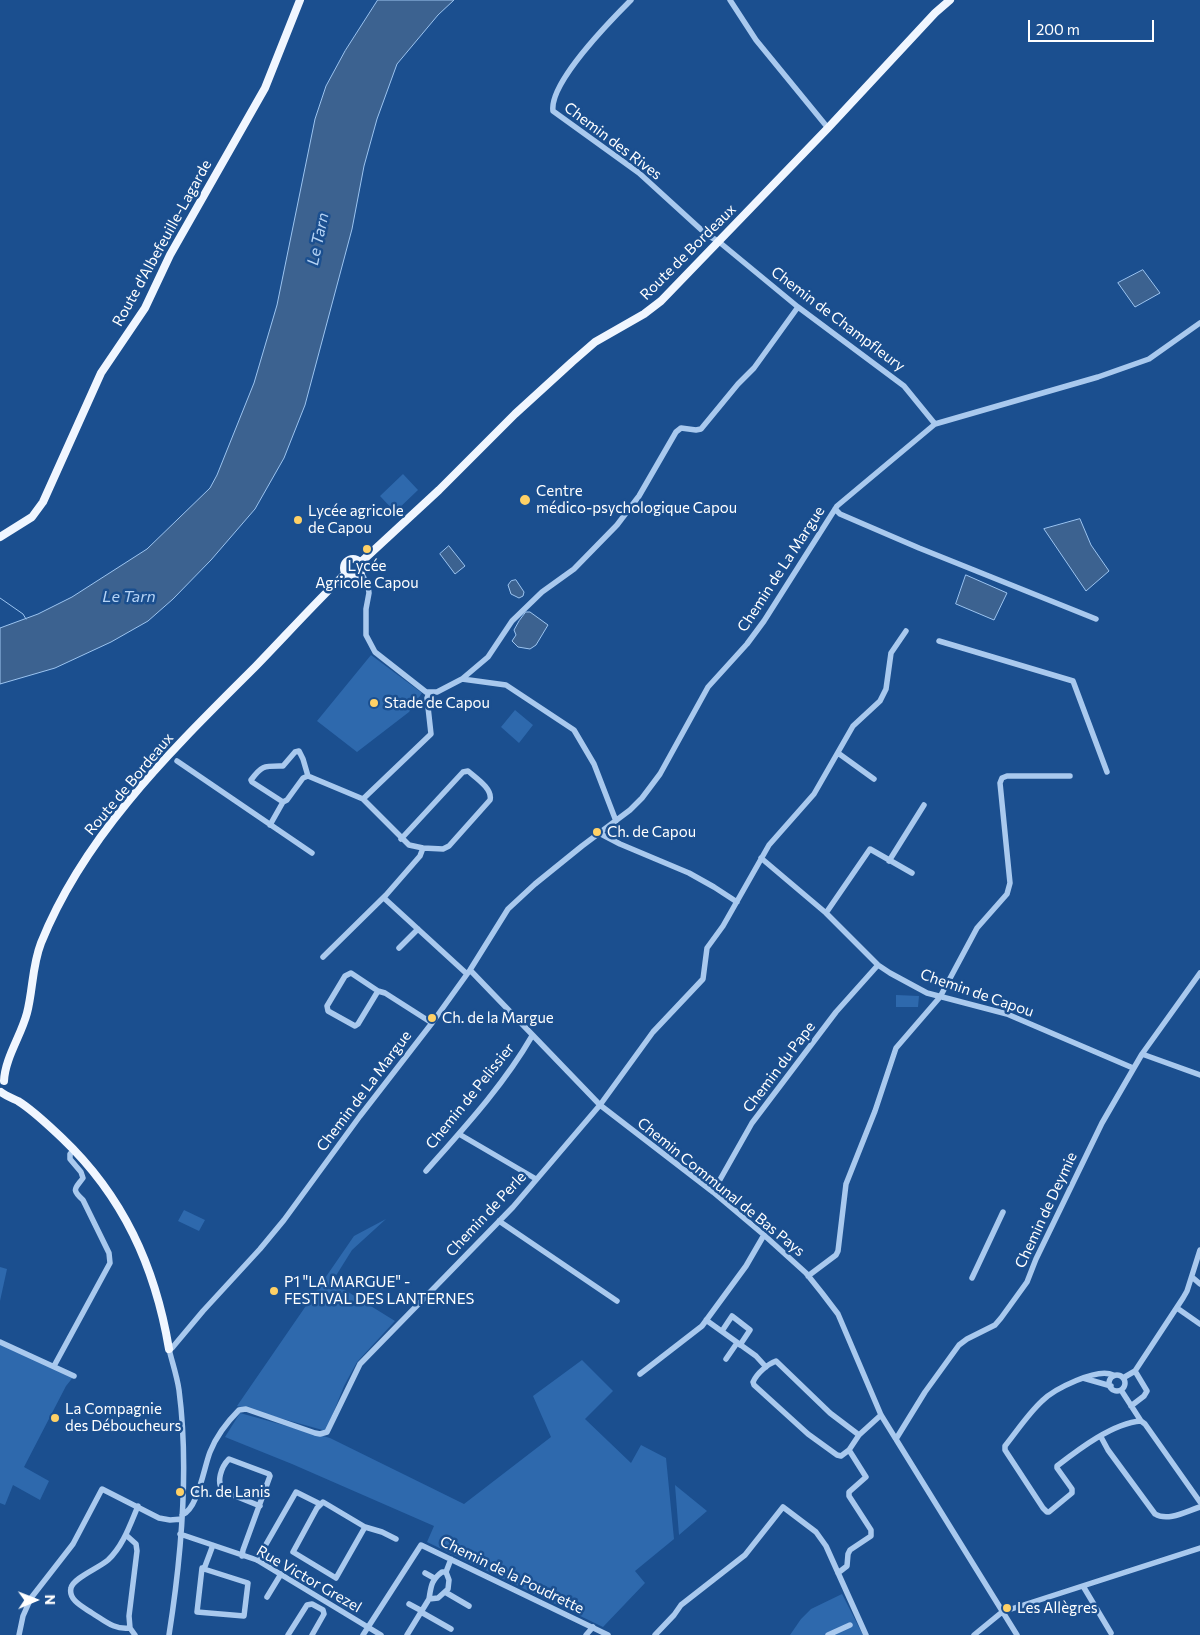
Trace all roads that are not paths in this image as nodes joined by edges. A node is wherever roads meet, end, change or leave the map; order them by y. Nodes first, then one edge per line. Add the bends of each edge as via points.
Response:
1 (300, 0) edge
2 (631, 0) edge
3 (730, 0) edge
4 (950, 0) edge
5 (828, 128) junction
6 (718, 241) junction
7 (798, 307) junction
8 (1200, 323) edge
9 (935, 424) junction
10 (835, 509) junction
11 (0, 537) edge
12 (360, 563) junction
13 (346, 573) junction
14 (361, 573) junction
15 (1096, 619) dead end
16 (906, 632) dead end
17 (940, 641) dead end
18 (462, 679) junction
19 (429, 693) junction
20 (838, 753) junction
21 (177, 761) dead end
22 (1107, 772) dead end
23 (308, 776) junction
24 (1070, 776) dead end
25 (874, 779) dead end
26 (363, 799) junction
27 (283, 802) junction
28 (924, 805) dead end
29 (616, 821) junction
30 (270, 825) junction
31 (600, 833) junction
32 (401, 838) junction
33 (423, 848) junction
34 (312, 853) dead end
35 (761, 858) junction
36 (889, 860) junction
37 (912, 873) dead end
38 (384, 898) junction
39 (737, 902) junction
40 (826, 914) junction
41 (418, 929) junction
42 (399, 948) dead end
43 (323, 957) dead end
44 (878, 965) junction
45 (468, 972) junction
46 (1200, 973) edge
47 (378, 991) junction
48 (940, 997) junction
49 (432, 1023) junction
50 (532, 1036) junction
51 (1142, 1054) junction
52 (9, 1058) junction
53 (0, 1068) edge
54 (1133, 1068) junction
55 (1200, 1075) edge
56 (3, 1080) edge
57 (0, 1093) edge
58 (17, 1100) junction
59 (600, 1105) junction
60 (459, 1134) junction
61 (74, 1150) junction
62 (426, 1170) dead end
63 (536, 1179) junction
64 (713, 1192) junction
65 (1003, 1212) dead end
66 (499, 1221) junction
67 (764, 1235) junction
68 (1200, 1250) edge
69 (808, 1276) junction
70 (1192, 1277) junction
71 (972, 1278) dead end
72 (1200, 1284) edge
73 (617, 1301) dead end
74 (1177, 1308) junction
75 (706, 1320) junction
76 (1199, 1322) edge
77 (722, 1332) junction
78 (0, 1342) edge
79 (738, 1344) junction
80 (169, 1349) junction
81 (726, 1359) dead end
82 (54, 1366) junction
83 (766, 1366) junction
84 (1135, 1371) junction
85 (640, 1374) dead end
86 (1113, 1375) junction
87 (74, 1376) dead end
88 (1083, 1378) junction
89 (1123, 1378) junction
90 (1111, 1386) junction
91 (1121, 1390) junction
92 (1131, 1406) junction
93 (881, 1415) junction
94 (1143, 1422) junction
95 (859, 1435) junction
96 (1101, 1437) junction
97 (896, 1439) junction
98 (849, 1450) junction
99 (1200, 1502) edge
100 (320, 1504) junction
101 (138, 1506) junction
102 (260, 1506) junction
103 (1200, 1507) edge
104 (182, 1517) junction
105 (365, 1527) junction
106 (180, 1534) junction
107 (126, 1536) junction
108 (396, 1539) dead end
109 (213, 1545) junction
110 (1200, 1548) edge
111 (242, 1556) junction
112 (451, 1559) junction
113 (257, 1560) junction
114 (204, 1569) junction
115 (446, 1572) junction
116 (425, 1573) dead end
117 (838, 1573) junction
118 (280, 1574) junction
119 (434, 1578) junction
120 (1083, 1586) junction
121 (445, 1592) junction
122 (266, 1597) dead end
123 (321, 1599) junction
124 (429, 1599) junction
125 (409, 1604) dead end
126 (316, 1606) junction
127 (469, 1606) dead end
128 (422, 1612) junction
129 (1002, 1612) junction
130 (850, 1625) dead end
131 (369, 1627) junction
132 (593, 1627) junction
133 (130, 1628) junction
134 (451, 1629) dead end
135 (838, 1633) edge
136 (1111, 1633) dead end
137 (19, 1635) edge
138 (135, 1635) edge
139 (169, 1635) edge
140 (288, 1635) edge
141 (312, 1635) edge
142 (363, 1635) edge
143 (381, 1635) edge
144 (407, 1635) edge
145 (586, 1635) edge
146 (608, 1635) edge
147 (655, 1635) edge
148 (828, 1635) edge
149 (866, 1635) edge
150 (974, 1635) edge
151 (1017, 1635) edge

1 - 11 main road, Route d'Albefeuille-Lagarde via 265,88 170,255 145,308 102,373 43,502 32,517
2 - 6 street, Chemin des Rives via 577,61 554,98 553,112 639,173
3 - 5 street via 756,40
4 - 5 main road, Route de Bordeaux via 935,12
5 - 6 main road, Route de Bordeaux
6 - 7 street, Chemin de Champfleury
6 - 12 main road, Route de Bordeaux via 654,307 601,339 572,362
7 - 9 street, Chemin de Champfleury via 904,386
7 - 18 street via 754,368 701,429 681,428 676,432 639,496 617,525 574,569 542,592 512,621 488,657
8 - 9 street, Chemin de La Margue via 1149,359
9 - 10 street, Chemin de La Margue
10 - 15 street via 920,548
10 - 29 street, Chemin de La Margue via 764,622 708,687 660,774 642,798
12 - 13 main road via 349,561 344,568
12 - 14 main road
13 - 14 main road via 354,577
13 - 52 main road, Route de Bordeaux via 178,745 87,857 66,892 40,948 27,1013
14 - 19 street via 368,586 365,626 373,649
16 - 20 street, Chemin de Perle via 891,654 886,688 880,701 853,726
17 - 22 street via 1073,680
18 - 19 street
18 - 29 street via 506,685 574,730 594,764
19 - 26 street via 431,734
20 - 25 street
20 - 35 street, Chemin de Perle via 814,794
21 - 30 street
23 - 26 street
23 - 27 street
23 - 27 street via 299,751 283,766 260,768 252,782
24 - 48 street via 1002,778 1010,883 1007,894 977,928
26 - 32 street
27 - 30 street
28 - 36 street
29 - 31 street, Chemin de La Margue
30 - 34 street
31 - 39 street via 689,873
31 - 45 street, Chemin de La Margue via 535,884 508,910
32 - 33 street via 408,844
32 - 33 street via 458,776 468,771 490,791 490,800 449,846 443,849
33 - 38 street via 420,856
35 - 39 street, Chemin de Perle
35 - 40 street, Chemin de Capou
36 - 37 street
36 - 40 street via 870,849
38 - 41 street, Chemin Communal de Bas Pays
38 - 43 street
39 - 59 street, Chemin de Perle via 707,948 702,979 653,1032
40 - 44 street, Chemin de Capou
41 - 42 street
41 - 45 street, Chemin Communal de Bas Pays
44 - 48 street, Chemin de Capou
44 - 64 street, Chemin du Pape via 836,1012 752,1123
45 - 49 street, Chemin de La Margue
45 - 50 street, Chemin Communal de Bas Pays
46 - 51 street, Chemin de Deymie
47 - 47 street via 355,1026 328,1011 327,1006 345,976 351,973
47 - 49 street
48 - 54 street, Chemin de Capou via 1007,1014
48 - 69 street via 896,1048 846,1184 838,1251
49 - 80 street, Chemin de La Margue via 271,1236
50 - 59 street, Chemin Communal de Bas Pays
50 - 60 street, Chemin de Pelissier via 520,1057
51 - 54 street, Chemin de Deymie
51 - 55 street
52 - 53 main road, Route de Bordeaux
52 - 56 main road, Route de Bordeaux
54 - 97 street, Chemin de Deymie via 1102,1123 1026,1282 995,1325 959,1345
56 - 57 main road, Route de Bordeaux via 4,1089
56 - 58 main road
57 - 58 main road
58 - 61 main road
59 - 63 street, Chemin de Perle
59 - 64 street, Chemin Communal de Bas Pays
60 - 62 street, Chemin de Pelissier
60 - 63 street
61 - 80 main road via 110,1194 136,1240 156,1289
61 - 82 street via 70,1160 83,1178 75,1191 83,1200 109,1253 110,1263
63 - 66 street, Chemin de Perle
64 - 67 street, Chemin Communal de Bas Pays
65 - 71 street
66 - 73 street
66 - 104 street, Chemin de Perle via 360,1364 327,1432 315,1434 239,1410 214,1444 197,1494
67 - 69 street, Chemin Communal de Bas Pays
67 - 75 street via 746,1266
68 - 70 street
69 - 93 street, Chemin Communal de Bas Pays via 838,1314
70 - 72 street
70 - 74 street
74 - 76 street
74 - 84 street
75 - 77 street
75 - 85 street
77 - 79 street
77 - 79 street via 732,1316 750,1330
78 - 82 street
79 - 81 street
79 - 83 street
80 - 104 street via 181,1414
82 - 87 street
83 - 95 street via 776,1361 779,1363 830,1413
83 - 98 street via 755,1378 754,1385 836,1455 841,1456
84 - 89 street
84 - 92 street via 1147,1391
86 - 88 street
86 - 89 street
86 - 90 street via 1109,1382
88 - 90 street
88 - 96 street via 1042,1400 1005,1450 1050,1512 1072,1493 1057,1466
89 - 91 street via 1126,1384
90 - 91 street
91 - 92 street
92 - 94 street
93 - 95 street
93 - 97 street, Chemin Communal de Bas Pays
94 - 96 street via 1125,1425
94 - 99 street
95 - 98 street
96 - 103 street via 1155,1514 1167,1517
97 - 129 street, Chemin Communal de Bas Pays
98 - 117 street via 866,1478 851,1489 849,1496 872,1533 850,1550 847,1566
100 - 105 street via 322,1502
100 - 105 street via 292,1552 336,1578
100 - 113 street via 296,1492
101 - 104 street via 166,1520
101 - 107 street
101 - 137 street via 102,1489 73,1544 31,1598
102 - 102 street via 269,1474 230,1459 226,1461 219,1486 223,1491
102 - 111 street
104 - 106 street
105 - 108 street
106 - 109 street, Rue Victor Grezel
106 - 139 street
107 - 133 street via 136,1544 137,1551
107 - 133 street via 109,1560 75,1581 71,1596 78,1604 119,1629
109 - 111 street, Rue Victor Grezel
109 - 114 street
110 - 120 street
111 - 113 street, Rue Victor Grezel
112 - 115 street
112 - 131 street, Chemin de la Poudrette via 421,1544
112 - 132 street, Chemin de la Poudrette
113 - 118 street, Rue Victor Grezel
114 - 114 street via 248,1583 244,1616 196,1612
115 - 119 street
115 - 121 street via 449,1580
116 - 119 street
117 - 147 street via 816,1532 783,1507 745,1555 680,1605
117 - 149 street
118 - 122 street
118 - 123 street, Rue Victor Grezel
119 - 124 street
120 - 129 street
120 - 136 street
121 - 124 street via 438,1598
121 - 127 street
123 - 126 street
123 - 131 street, Rue Victor Grezel
124 - 128 street
125 - 128 street
126 - 140 street via 307,1605
126 - 141 street via 324,1614
128 - 134 street
128 - 144 street
129 - 150 street
129 - 151 street, Chemin Communal de Bas Pays
130 - 135 street
131 - 142 street, Chemin de la Poudrette
131 - 143 street, Rue Victor Grezel
132 - 145 street
132 - 146 street, Chemin de la Poudrette
133 - 138 street
135 - 148 street

